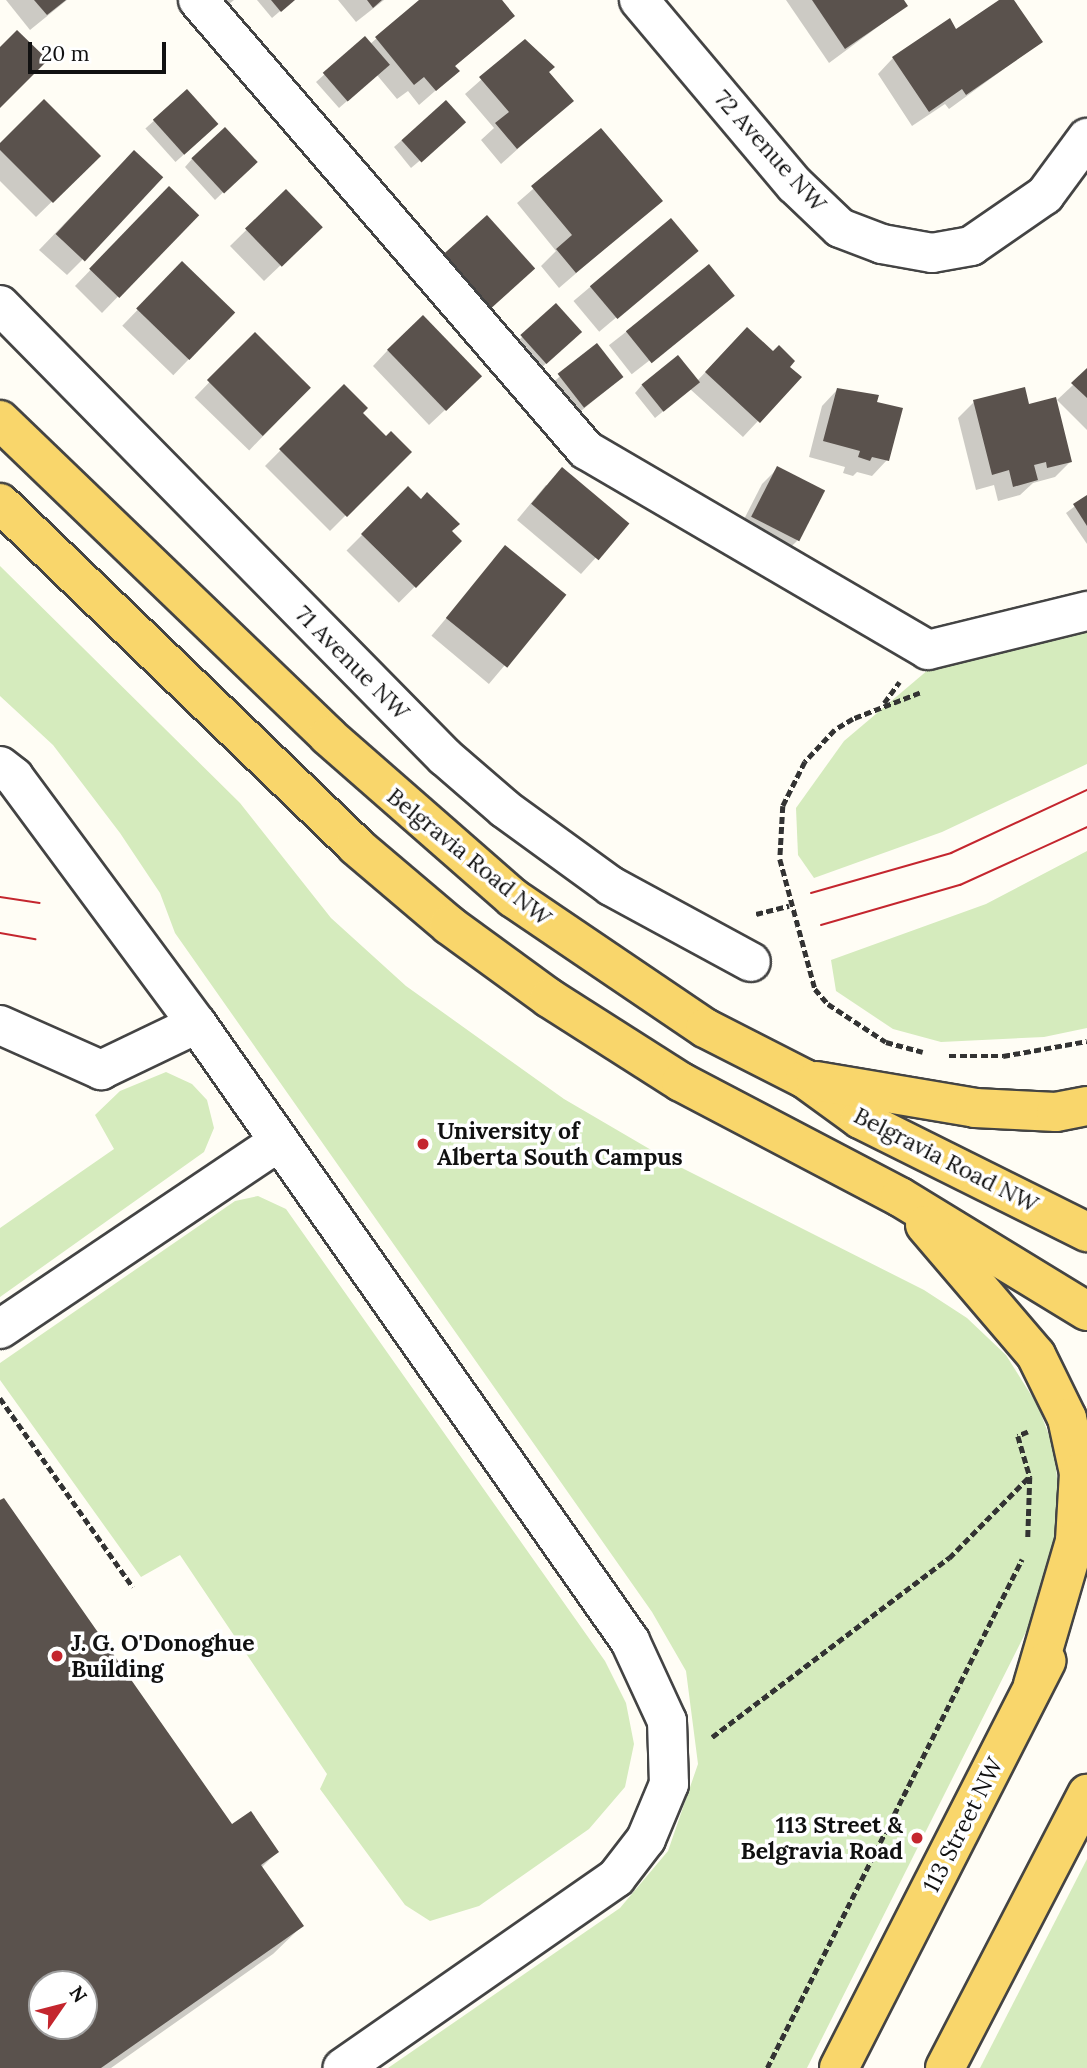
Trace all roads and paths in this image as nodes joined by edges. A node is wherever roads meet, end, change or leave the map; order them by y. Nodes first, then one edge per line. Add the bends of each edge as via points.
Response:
1 (198, 0) edge
2 (639, 0) edge
3 (1087, 138) edge
4 (0, 305) edge
5 (0, 420) edge
6 (0, 503) edge
7 (1087, 611) edge
8 (934, 689) dead end
9 (0, 766) edge
10 (751, 962) dead end
11 (197, 1024) junction
12 (0, 1025) edge
13 (1087, 1041) edge
14 (926, 1053) dead end
15 (937, 1055) dead end
16 (805, 1079) junction
17 (1087, 1106) edge
18 (276, 1143) junction
19 (900, 1198) junction
20 (1087, 1233) edge
21 (1087, 1311) edge
22 (0, 1329) edge
23 (0, 1398) edge
24 (1037, 1428) dead end
25 (1030, 1477) junction
26 (1087, 1583) edge
27 (132, 1587) dead end
28 (1034, 1685) junction
29 (707, 1740) dead end
30 (1087, 1794) edge
31 (343, 2068) edge
32 (767, 2068) edge
33 (839, 2068) edge
34 (945, 2068) edge

1 - 7 street via 586,450 928,650
2 - 3 street, 72 Avenue NW via 795,185 840,228 882,244 932,253 971,246 1045,195
4 - 10 street, 71 Avenue NW via 475,783 611,886
5 - 16 main road, Belgravia Road NW via 328,736 513,898 705,1028
6 - 19 main road via 346,836 449,925 549,998 681,1082
8 - 14 path via 853,719 822,743 793,781 783,806 780,841 789,906 815,989 828,1004 886,1042
9 - 11 street via 14,777
11 - 12 street via 101,1070
11 - 18 street
13 - 15 path via 1003,1056
16 - 17 main road via 975,1108 1056,1112
16 - 20 main road, Belgravia Road NW via 860,1118
18 - 22 street
18 - 31 street via 630,1641 667,1721 668,1733 669,1784 646,1839 615,1878
19 - 21 main road
19 - 28 main road via 1036,1355 1068,1418 1079,1473 1075,1541
23 - 27 path
24 - 25 path via 1018,1436
25 - 29 path via 949,1558
25 - 32 path via 1028,1548
26 - 28 main road, 113 Street NW
28 - 33 main road, 113 Street NW
30 - 34 main road

